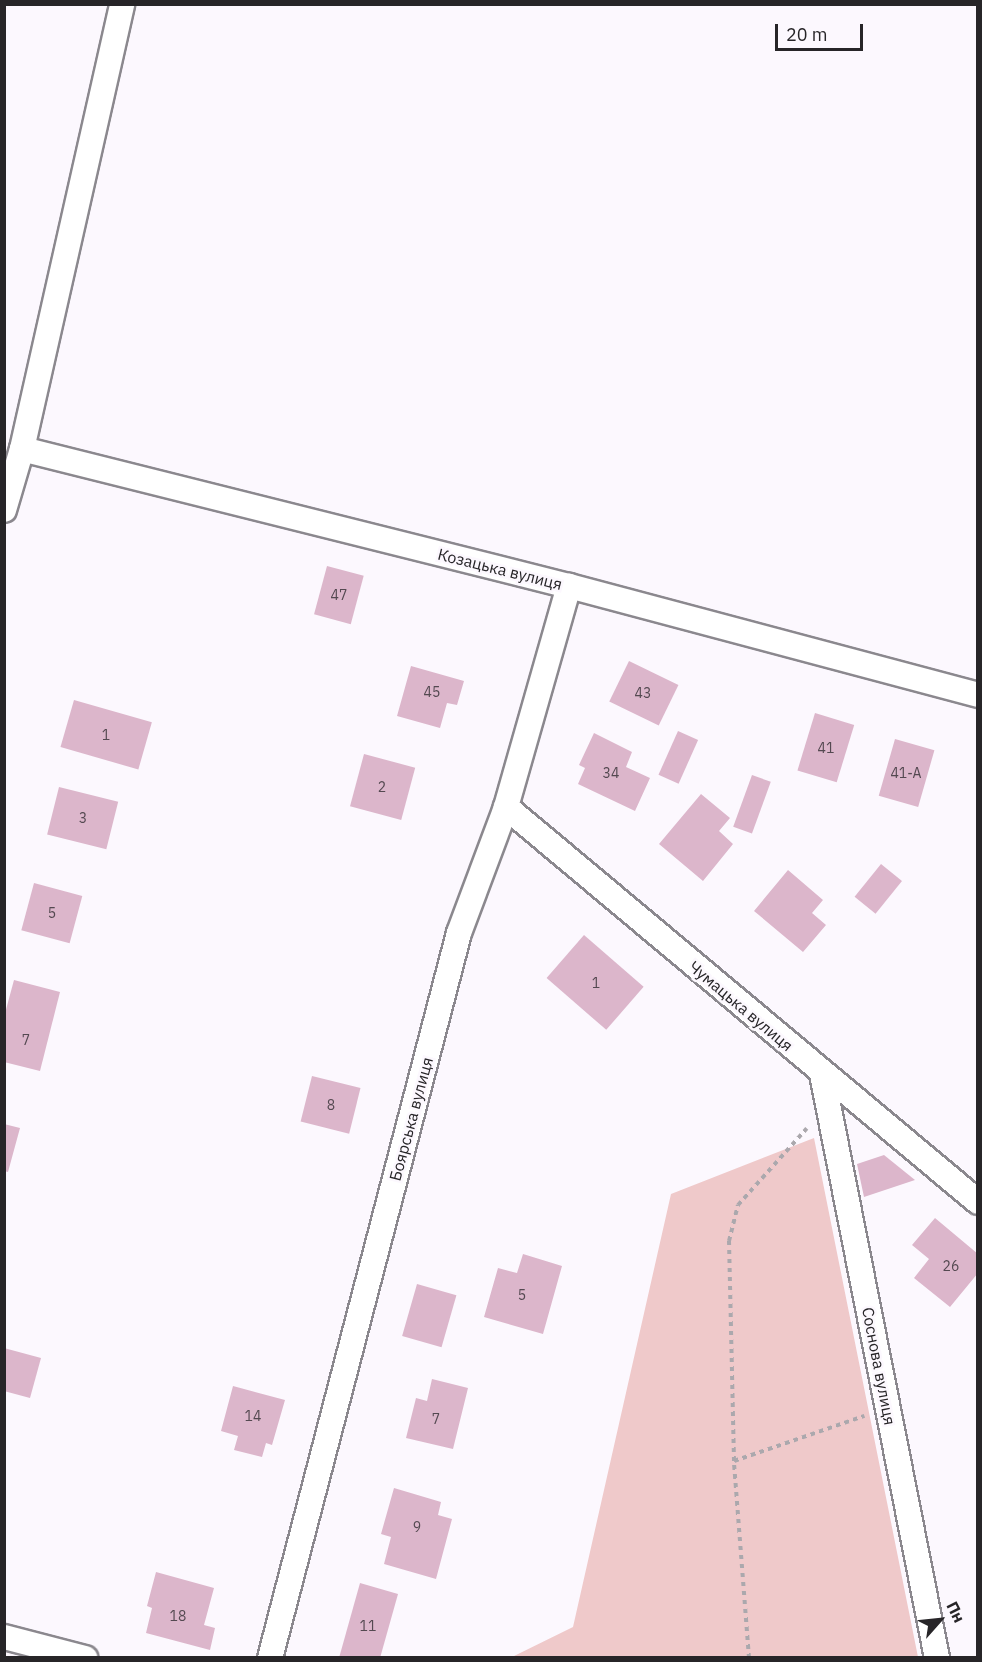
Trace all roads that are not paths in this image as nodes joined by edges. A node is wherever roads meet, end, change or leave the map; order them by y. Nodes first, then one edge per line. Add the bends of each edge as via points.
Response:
1 (122, 4) edge
2 (22, 449) junction
3 (4, 510) edge
4 (569, 586) junction
5 (978, 695) edge
6 (506, 807) junction
7 (822, 1074) junction
8 (978, 1202) edge
9 (4, 1636) edge
10 (85, 1658) edge
11 (270, 1658) edge
12 (938, 1658) edge

1 - 2 street
2 - 3 street
2 - 4 street, Козацька вулиця
4 - 5 street, Козацька вулиця
4 - 6 street, Боярська вулиця
6 - 7 street, Чумацька вулиця
6 - 11 street, Боярська вулиця via 459,933
7 - 8 street, Чумацька вулиця
7 - 12 street, Соснова вулиця
9 - 10 street

